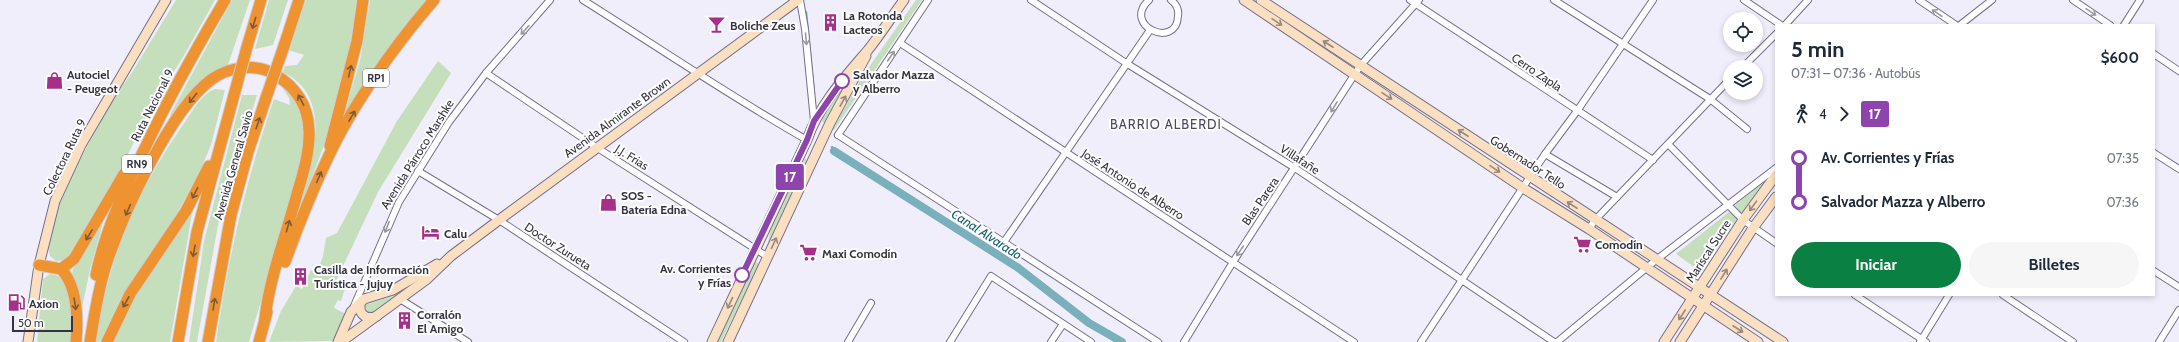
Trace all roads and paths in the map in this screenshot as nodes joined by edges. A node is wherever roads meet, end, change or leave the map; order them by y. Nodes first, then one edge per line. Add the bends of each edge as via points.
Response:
1 (166, 0) edge
2 (225, 0) edge
3 (261, 0) edge
4 (299, 0) edge
5 (363, 0) edge
6 (434, 0) edge
7 (550, 0) edge
8 (583, 0) edge
9 (799, 0) edge
10 (904, 0) edge
11 (928, 0) edge
12 (1031, 0) edge
13 (1149, 0) edge
14 (1171, 0) edge
15 (1244, 0) edge
16 (1261, 0) edge
17 (1554, 0) edge
18 (1654, 0) edge
19 (1744, 0) edge
20 (1808, 0) edge
21 (1919, 0) edge
22 (1992, 0) edge
23 (2073, 0) edge
24 (2140, 0) edge
25 (1415, 1) edge
26 (1779, 24) edge
27 (1786, 24) edge
28 (1955, 24) edge
29 (1961, 24) edge
30 (2109, 24) edge
31 (2125, 24) edge
32 (1150, 30) junction
33 (1775, 35) edge
34 (900, 43) junction
35 (199, 44) junction
36 (1623, 44) junction
37 (869, 49) junction
38 (2155, 55) edge
39 (1749, 60) edge
40 (1126, 63) junction
41 (1358, 70) junction
42 (2179, 71) edge
43 (698, 72) junction
44 (486, 73) junction
45 (1723, 86) edge
46 (1710, 99) junction
47 (1577, 112) junction
48 (814, 121) junction
49 (1747, 129) dead end
50 (838, 135) junction
51 (825, 136) junction
52 (807, 140) junction
53 (219, 145) junction
54 (1669, 145) junction
55 (596, 148) junction
56 (1065, 152) junction
57 (1544, 154) junction
58 (2155, 154) edge
59 (1653, 160) junction
60 (325, 162) junction
61 (1295, 168) junction
62 (1775, 169) edge
63 (2179, 169) edge
64 (418, 171) junction
65 (1775, 176) edge
66 (1530, 177) junction
67 (1523, 188) junction
68 (1617, 197) junction
69 (1775, 198) edge
70 (1729, 204) junction
71 (498, 220) junction
72 (1596, 220) junction
73 (1743, 220) junction
74 (1753, 228) junction
75 (1589, 229) junction
76 (1004, 242) junction
77 (1775, 242) edge
78 (755, 248) junction
79 (451, 256) junction
80 (768, 257) junction
81 (1656, 260) junction
82 (1233, 262) junction
83 (38, 265) junction
84 (1648, 268) junction
85 (61, 269) junction
86 (2155, 272) edge
87 (1462, 280) junction
88 (1699, 287) junction
89 (2179, 288) edge
90 (1711, 295) junction
91 (1856, 296) edge
92 (1948, 296) edge
93 (2004, 296) edge
94 (400, 299) junction
95 (1692, 299) junction
96 (871, 303) dead end
97 (360, 305) junction
98 (1703, 306) junction
99 (2179, 310) edge
100 (351, 312) junction
101 (378, 315) junction
102 (264, 318) junction
103 (1063, 324) junction
104 (342, 341) edge
105 (1923, 341) edge
106 (28, 342) edge
107 (76, 342) edge
108 (84, 342) edge
109 (90, 342) edge
110 (107, 342) edge
111 (178, 342) edge
112 (208, 342) edge
113 (259, 342) edge
114 (468, 342) edge
115 (684, 342) edge
116 (712, 342) edge
117 (728, 342) edge
118 (848, 342) edge
119 (950, 342) edge
120 (1051, 342) edge
121 (1091, 342) edge
122 (1158, 342) edge
123 (1184, 342) edge
124 (1354, 342) edge
125 (1421, 342) edge
126 (1555, 342) edge
127 (1664, 342) edge
128 (1680, 342) edge
129 (1758, 342) edge
130 (1783, 342) edge
131 (2073, 342) edge
132 (2159, 342) edge

1 - 83 street, Colectora Ruta 9 via 110,93 68,172 55,201
2 - 35 highway, Ruta Nacional 9 / RN9
3 -> 53 highway, bridge
112 -> 4 highway, Avenida General Savio, bridge via 230,215 248,152
60 -> 5 highway via 355,49
60 -> 6 highway, RP1 via 376,78
7 -> 44 street, Avenida Párroco Marshke
8 - 43 street
9 - 43 street, Avenida Almirante Brown
9 -> 48 street via 805,29
10 - 37 street
11 - 34 street
12 - 40 street, Villafañe
13 - 32 street via 1142,15 1145,26
14 - 32 street via 1179,13 1176,25 1161,34
15 -> 41 street, Gobernador Tello
41 -> 16 street, Gobernador Tello
17 - 36 street
18 - 36 street
19 - 26 street
20 - 27 street
28 -> 21 street
22 - 29 street
23 -> 30 street
24 - 31 street
25 - 41 street, Blas Parera
25 - 47 street, Cerro Zapla
32 - 40 street
33 - 39 street
50 -> 34 street
34 - 56 street, José Antonio de Alberro
35 -> 85 highway via 168,88 102,214 74,259
35 - 108 highway, Ruta Nacional 9 / RN9 via 158,120 113,218 97,271
36 - 46 street
36 - 47 street
37 - 48 street via 850,69
51 -> 37 street
38 - 42 street
40 - 56 street
40 - 61 street, Villafañe
41 -> 61 street, Blas Parera
66 -> 41 street, Gobernador Tello
41 -> 67 street, Gobernador Tello
43 - 52 street via 754,110
43 - 55 street, Avenida Almirante Brown
44 - 55 street, J.J. Frias
44 - 64 street, Avenida Párroco Marshke via 449,122
45 - 46 street
46 - 49 street
46 - 54 street
47 - 57 street
47 - 59 street, Cerro Zapla
48 - 52 street
50 - 51 street
50 - 76 street
80 -> 51 street
52 - 78 street
53 -> 110 highway via 186,210 130,294
53 -> 111 highway, Avenida General Savio via 197,232
54 - 59 street
54 - 70 street
55 - 71 street, Avenida Almirante Brown
55 - 78 street, J.J. Frias
56 - 76 street
56 - 82 street, José Antonio de Alberro
57 - 66 street
57 - 68 street
58 - 63 street
59 - 68 street
102 -> 60 highway
61 -> 82 street, Blas Parera
61 - 87 street, Villafañe
62 - 70 street
64 - 71 street, Doctor Zurueta
64 -> 100 street, Avenida Párroco Marshke via 389,223
65 -> 73 street, Mariscal Sucre
66 - 67 street
72 -> 66 street, Gobernador Tello
67 - 75 street, Gobernador Tello
67 - 87 street
68 - 72 street
69 - 74 street, Mariscal Sucre
70 - 73 street
70 - 81 street
71 - 79 street, Avenida Almirante Brown
71 - 115 street, Doctor Zurueta
72 - 75 street
72 - 81 street, Gobernador Tello
73 - 74 street
73 - 88 street, Mariscal Sucre
74 - 77 street
90 -> 74 street, Mariscal Sucre
75 - 84 street, Gobernador Tello
76 - 122 street
78 - 80 street, J.J. Frias
78 -> 116 street
79 - 94 street via 427,279
79 - 97 street via 393,290 364,300
80 - 117 street
81 - 84 street
81 - 88 street, Gobernador Tello
82 - 123 street, Blas Parera
82 - 124 street, José Antonio de Alberro
83 - 85 highway
83 - 106 street, Colectora Ruta 9
84 - 95 street, Gobernador Tello
84 - 126 street
85 -> 107 highway via 70,281 73,292 77,318
86 - 89 street
87 - 125 street
87 - 126 street, Villafañe
88 - 90 street, Gobernador Tello
88 - 95 street, Mariscal Sucre
90 - 98 street, Mariscal Sucre
90 - 130 street, Gobernador Tello
91 - 105 street
92 - 105 street
93 - 131 street
94 - 101 street
94 - 114 street
95 - 98 street, Gobernador Tello
95 -> 127 street, Mariscal Sucre
96 - 118 street
97 - 100 street
97 - 101 street via 364,316 371,318
98 - 128 street, Mariscal Sucre
98 -> 129 street, Gobernador Tello
99 - 132 street
100 - 104 street, Avenida Párroco Marshke
101 - 104 street
102 -> 109 highway via 268,295 300,182 309,131 304,105 295,91 270,71 248,68 227,72 206,84 177,119 162,143 130,204 112,248 101,283
102 - 113 highway
103 - 119 street via 991,276
103 - 120 street
103 - 121 street

